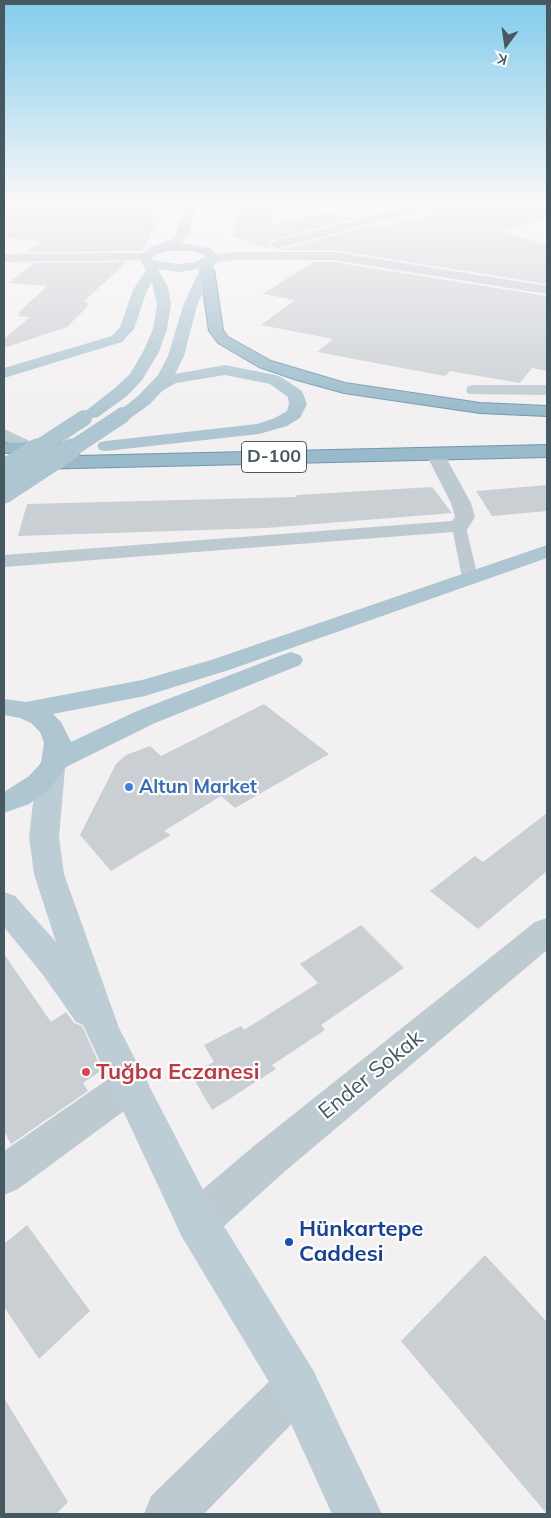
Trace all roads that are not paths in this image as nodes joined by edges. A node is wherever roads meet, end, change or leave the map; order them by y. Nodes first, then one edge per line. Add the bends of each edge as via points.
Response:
1 (145, 276) edge
2 (155, 276) edge
3 (200, 276) edge
4 (209, 276) edge
5 (458, 276) edge
6 (547, 290) edge
7 (4, 374) edge
8 (156, 387) junction
9 (474, 390) dead end
10 (547, 390) edge
11 (547, 411) edge
12 (4, 434) edge
13 (106, 446) junction
14 (4, 448) edge
15 (30, 448) junction
16 (546, 448) edge
17 (435, 454) junction
18 (4, 464) edge
19 (4, 470) edge
20 (4, 493) edge
21 (460, 527) junction
22 (547, 551) edge
23 (4, 562) edge
24 (547, 568) edge
25 (470, 578) junction
26 (15, 709) edge
27 (54, 764) junction
28 (4, 803) edge
29 (4, 905) edge
30 (547, 931) edge
31 (104, 1032) junction
32 (130, 1085) junction
33 (4, 1175) edge
34 (197, 1222) junction
35 (297, 1386) junction
36 (169, 1514) edge
37 (357, 1514) edge

1 - 7 main road via 127,329 117,339
2 - 19 main road, bridge via 164,305 160,329 136,377 92,413
3 - 8 main road via 176,356
4 - 11 highway via 216,331 223,340 265,364 344,388 480,408
5 - 6 street
8 - 13 main road via 172,379 225,370 275,380 296,396 298,404 294,414 259,429
8 - 20 main road, bridge via 123,415
9 - 10 street
12 - 15 street
13 - 15 highway, D-100
13 - 16 highway, D-100
14 - 15 highway, D-100
16 - 17 highway, D-100
17 - 18 highway, D-100
17 - 21 street via 462,503 465,517
21 - 23 street
21 - 25 lane
22 - 25 main road
24 - 27 main road via 227,684 146,717
25 - 26 main road via 144,688
26 - 27 main road via 40,717 52,728 58,743
27 - 28 main road via 39,783
27 - 31 main road via 44,837 49,874
29 - 31 main road via 55,965
30 - 34 street, Ender Sokak
31 - 32 main road
32 - 33 street
32 - 34 main road
34 - 35 main road
35 - 36 street
35 - 37 main road

